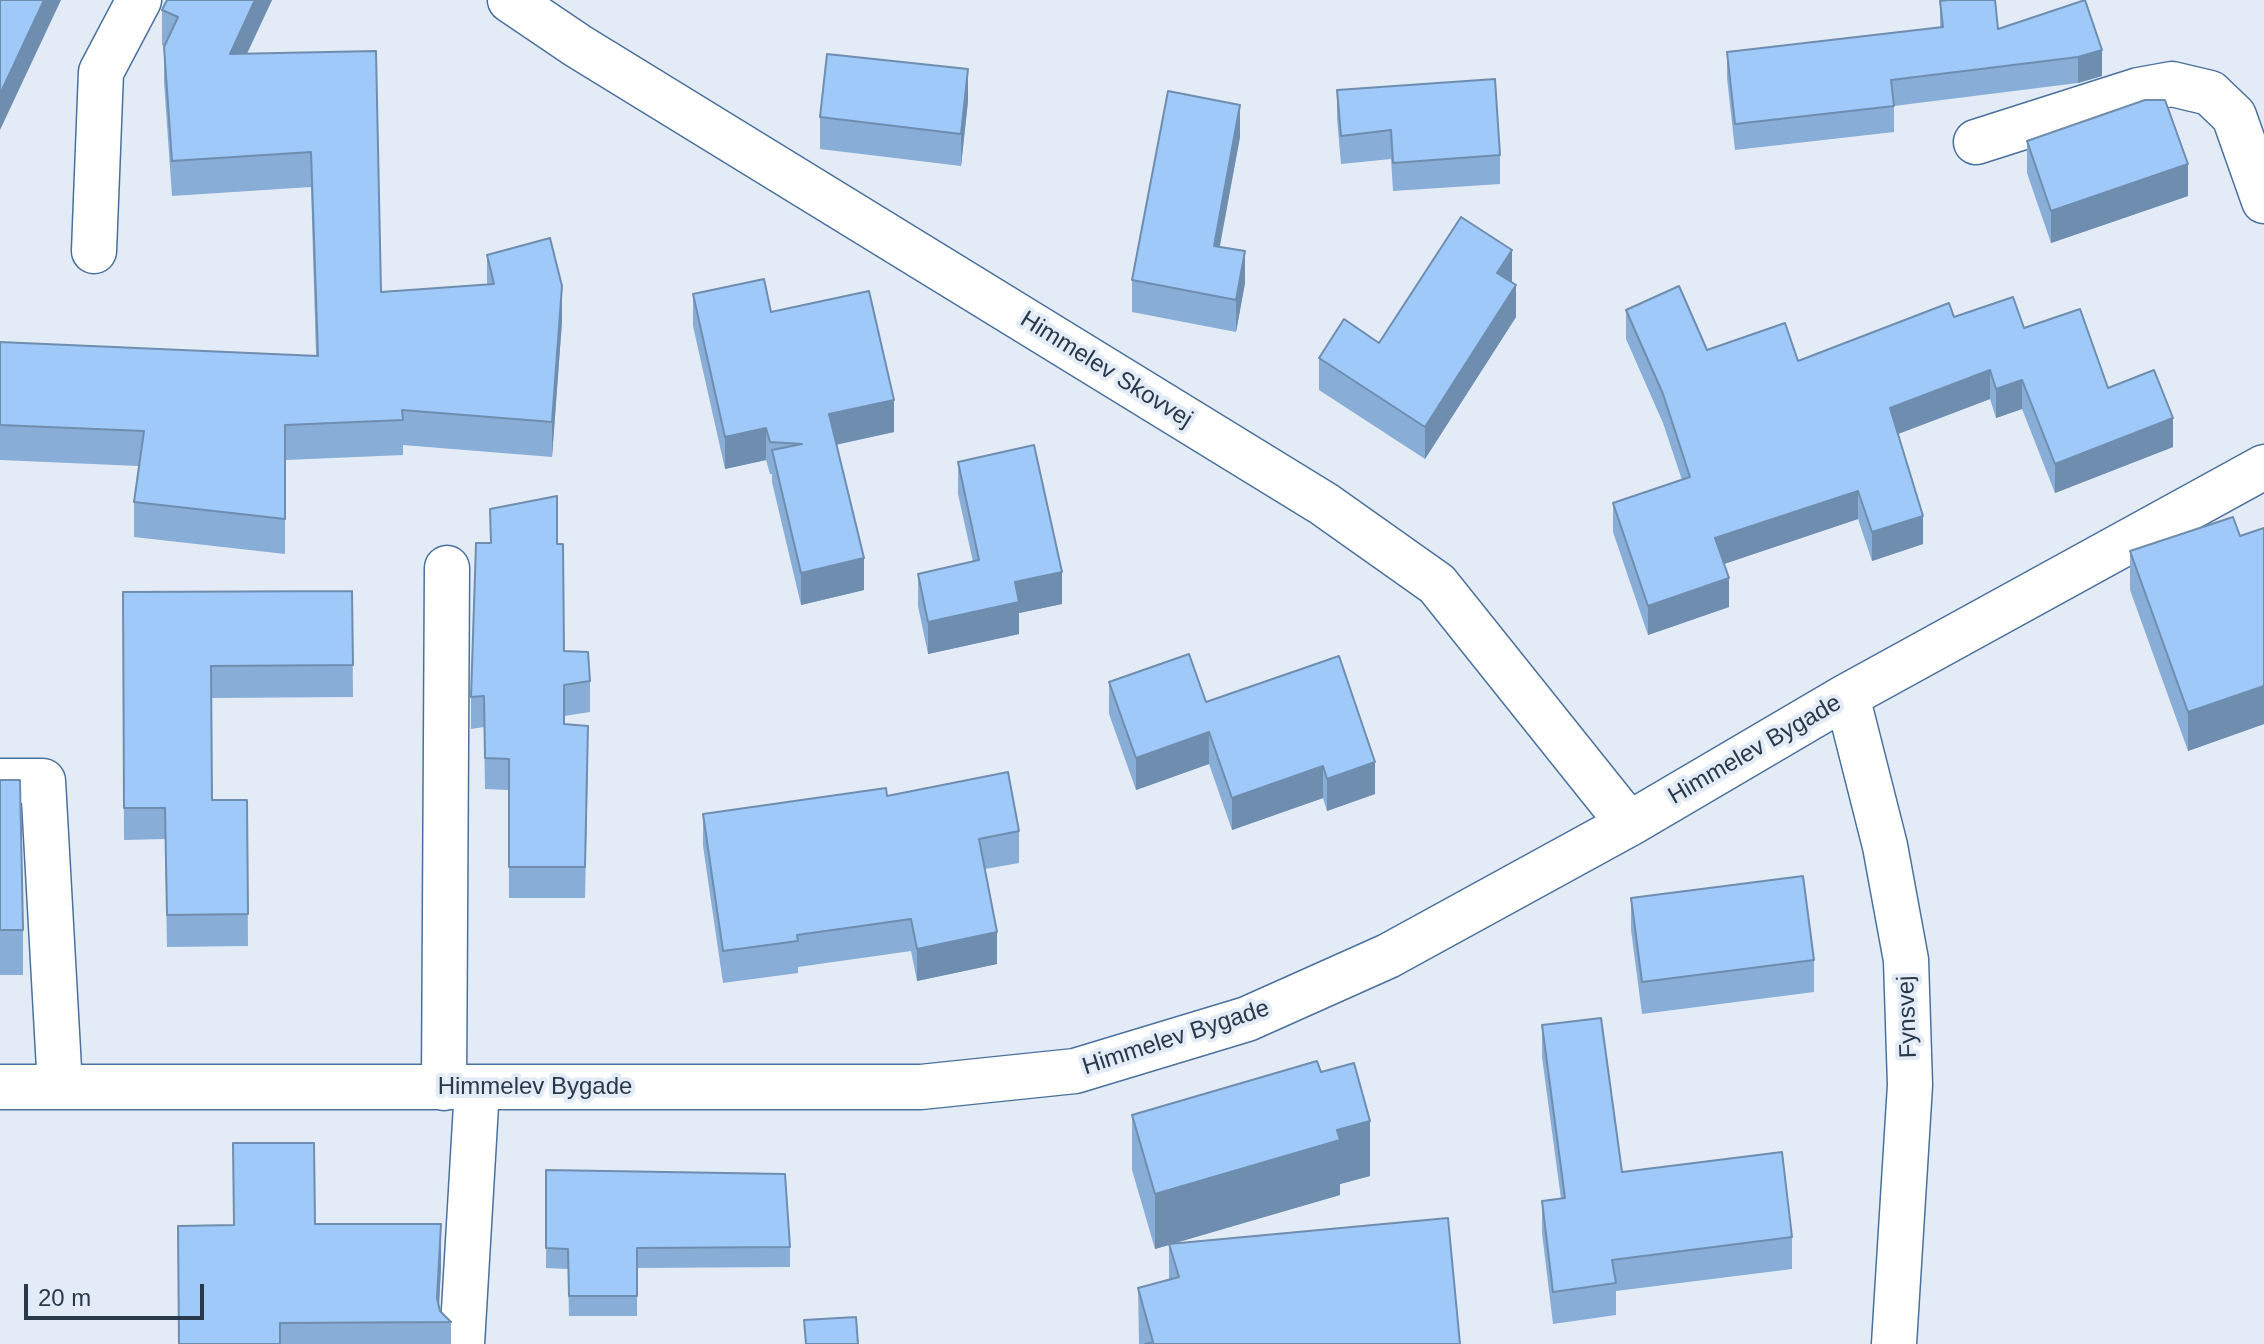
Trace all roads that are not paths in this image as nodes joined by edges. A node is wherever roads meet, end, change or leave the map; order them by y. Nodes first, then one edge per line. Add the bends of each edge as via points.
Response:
1 (139, 0) edge
2 (510, 0) edge
3 (1976, 142) dead end
4 (2264, 201) edge
5 (94, 251) dead end
6 (2264, 467) edge
7 (447, 568) dead end
8 (1847, 696) junction
9 (0, 781) edge
10 (1629, 824) junction
11 (0, 1087) edge
12 (60, 1087) junction
13 (461, 1088) junction
14 (462, 1344) edge
15 (1894, 1344) edge

1 - 5 street via 101,72
2 - 10 street, Himmelev Skovvej via 1324,504 1437,584
3 - 4 street via 2172,84 2210,93 2234,116
6 - 8 street, Himmelev Bygade
7 - 13 street
8 - 10 street, Himmelev Bygade
8 - 15 street, Fynsvej via 1885,846 1906,960 1910,1085
9 - 12 street via 43,781
10 - 13 street, Himmelev Bygade via 1348,974 1247,1019 1075,1071 921,1087
11 - 12 street, Himmelev Bygade
12 - 13 street, Himmelev Bygade
13 - 14 street

